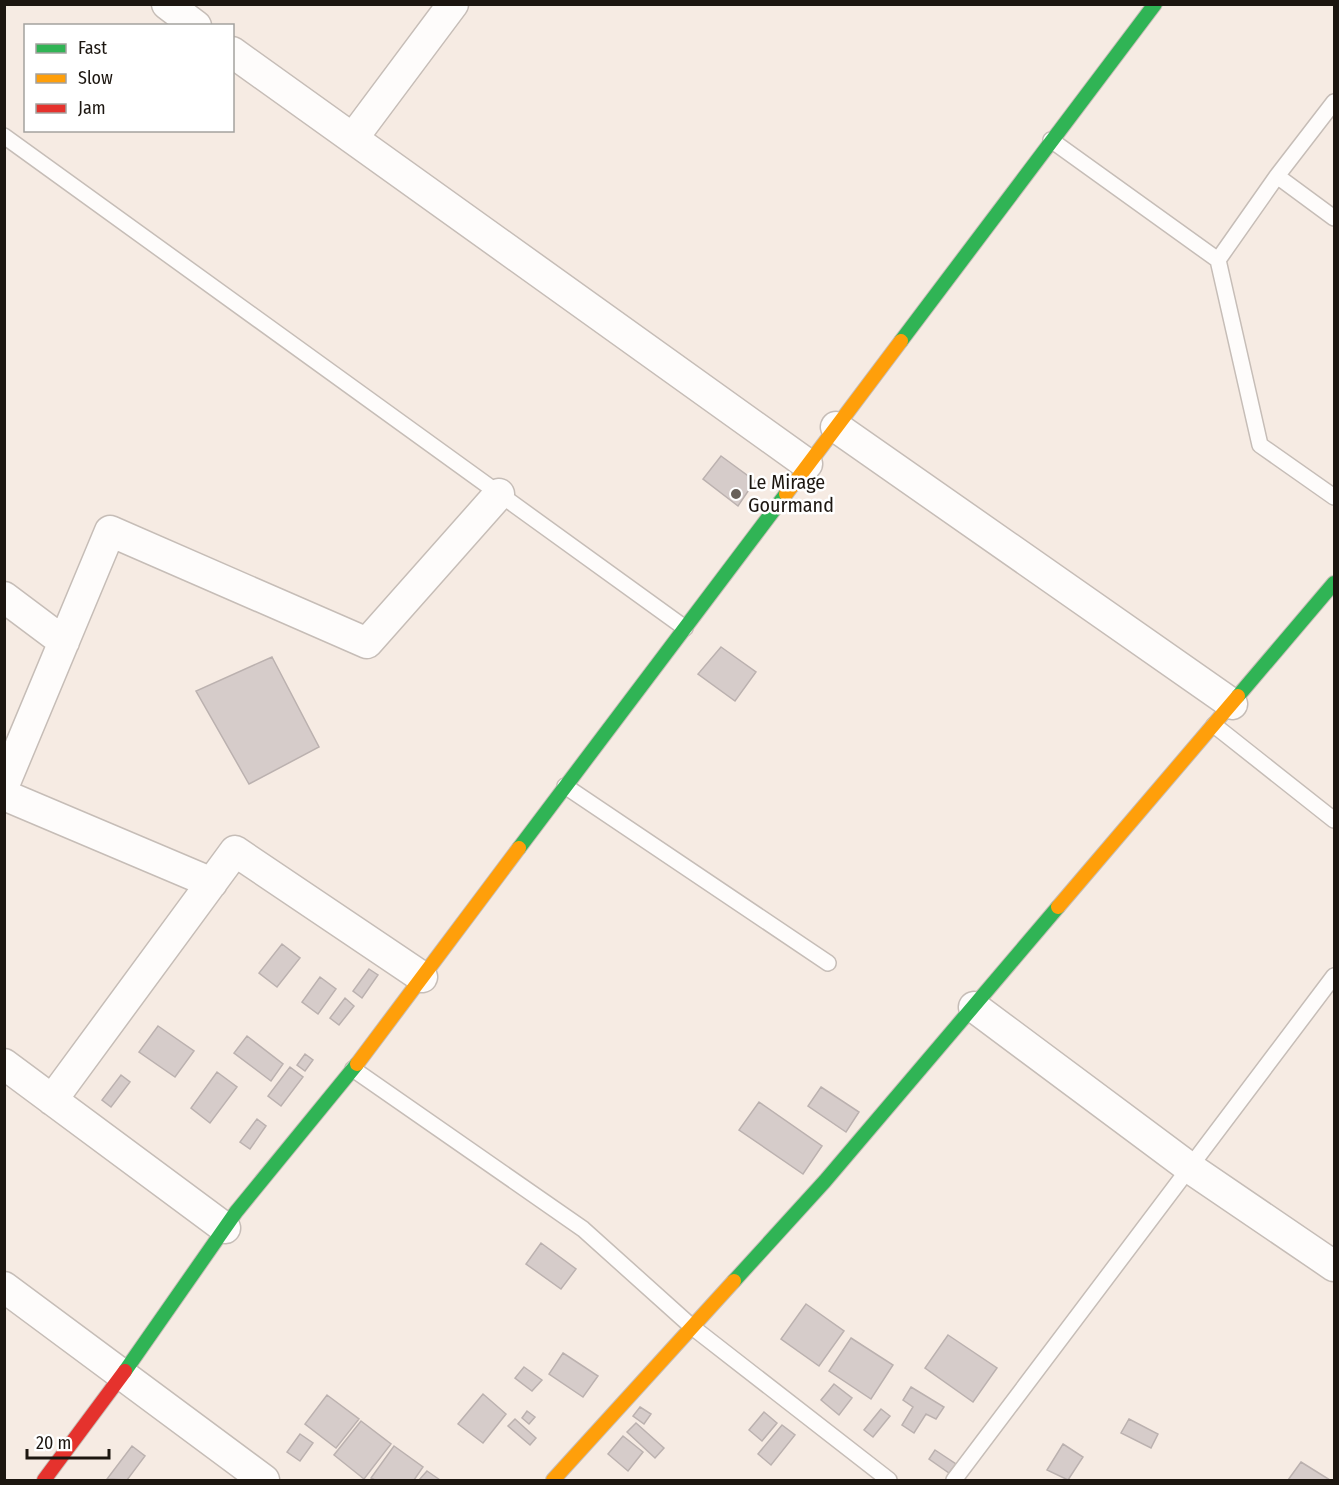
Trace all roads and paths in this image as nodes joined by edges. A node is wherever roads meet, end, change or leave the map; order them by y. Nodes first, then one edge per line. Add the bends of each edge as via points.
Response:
1 (167, 4) edge
2 (453, 4) edge
3 (1155, 4) edge
4 (193, 24) edge
5 (234, 52) edge
6 (1335, 102) edge
7 (4, 136) edge
8 (353, 138) junction
9 (1051, 140) junction
10 (1277, 176) junction
11 (1335, 218) edge
12 (1218, 260) junction
13 (836, 427) junction
14 (807, 464) junction
15 (498, 494) junction
16 (1335, 496) edge
17 (1335, 584) edge
18 (4, 597) edge
19 (685, 628) junction
20 (64, 642) junction
21 (1223, 714) junction
22 (4, 785) edge
23 (565, 786) junction
24 (4, 795) edge
25 (1335, 820) edge
26 (212, 883) junction
27 (828, 963) dead end
28 (1335, 976) edge
29 (422, 977) junction
30 (974, 1007) junction
31 (4, 1065) edge
32 (353, 1069) junction
33 (52, 1100) junction
34 (1190, 1168) junction
35 (225, 1228) junction
36 (1335, 1266) edge
37 (4, 1287) edge
38 (691, 1326) junction
39 (123, 1375) junction
40 (44, 1480) edge
41 (264, 1480) edge
42 (553, 1480) edge
43 (889, 1480) edge
44 (954, 1480) edge

1 - 4 street
2 - 8 street
3 - 9 street
5 - 8 street
6 - 10 lane
7 - 15 lane
8 - 14 street
9 - 12 lane
9 - 13 street
10 - 11 lane
10 - 12 lane
12 - 16 lane via 1260,446
13 - 14 street
13 - 21 street
14 - 19 street
15 - 19 lane
15 - 20 street via 367,643 110,531
17 - 21 street
18 - 20 street
19 - 23 street
20 - 22 street
21 - 25 lane
21 - 30 street
23 - 27 lane
23 - 29 street
24 - 26 street
26 - 29 street via 235,851
26 - 33 street
28 - 34 lane
29 - 32 street
30 - 34 street
30 - 38 street via 825,1181
31 - 33 street
32 - 35 street
32 - 38 lane via 584,1229
33 - 35 street
34 - 36 street
34 - 44 lane
35 - 39 street
37 - 39 street
38 - 42 street
38 - 43 lane
39 - 40 street
39 - 41 street

